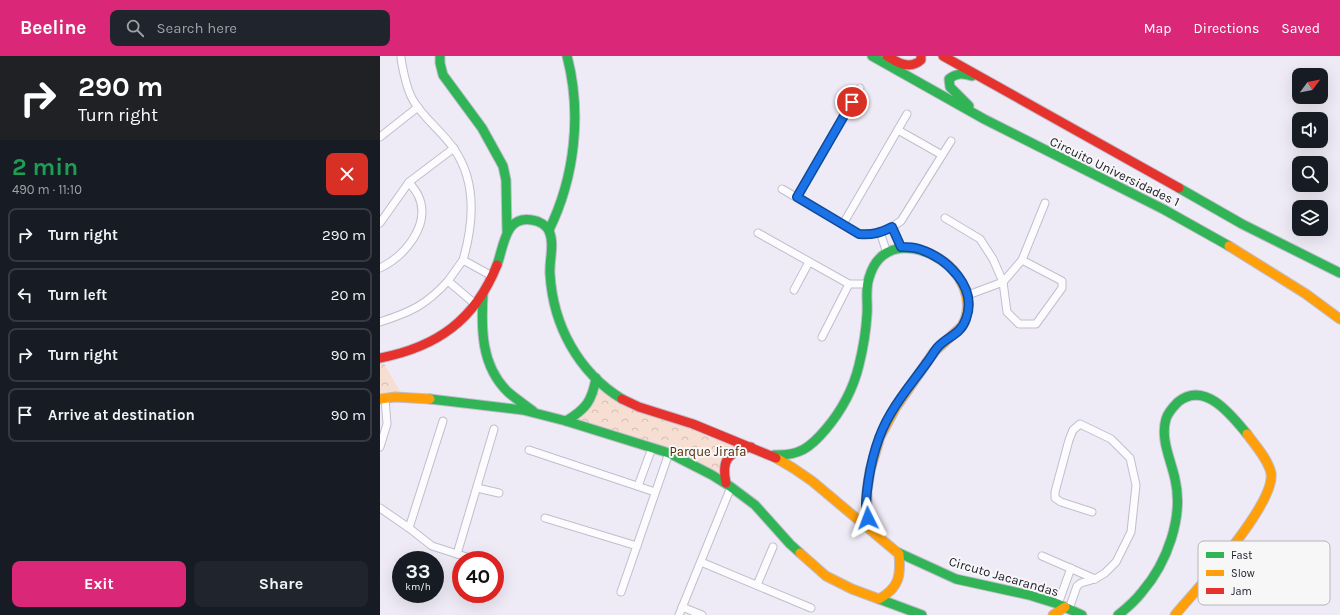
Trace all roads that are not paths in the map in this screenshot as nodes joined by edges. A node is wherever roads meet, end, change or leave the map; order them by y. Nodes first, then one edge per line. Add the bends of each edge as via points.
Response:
1 (401, 56) edge
2 (440, 56) edge
3 (567, 56) edge
4 (872, 56) edge
5 (887, 56) edge
6 (921, 56) edge
7 (943, 56) edge
8 (994, 85) junction
9 (860, 88) dead end
10 (418, 107) junction
11 (907, 114) dead end
12 (978, 115) junction
13 (898, 130) junction
14 (380, 137) edge
15 (951, 141) dead end
16 (454, 148) junction
17 (942, 155) junction
18 (409, 182) junction
19 (782, 189) dead end
20 (797, 197) junction
21 (1045, 203) dead end
22 (945, 218) dead end
23 (380, 223) edge
24 (843, 224) junction
25 (892, 227) junction
26 (549, 230) junction
27 (880, 232) junction
28 (758, 233) dead end
29 (507, 237) junction
30 (901, 247) junction
31 (887, 253) junction
32 (464, 260) junction
33 (1022, 260) junction
34 (809, 262) junction
35 (380, 268) edge
36 (1340, 273) edge
37 (492, 276) junction
38 (448, 281) junction
39 (1003, 282) junction
40 (849, 284) junction
41 (868, 284) junction
42 (483, 290) junction
43 (794, 290) dead end
44 (968, 295) junction
45 (475, 304) junction
46 (1340, 319) edge
47 (380, 322) edge
48 (822, 337) dead end
49 (380, 358) edge
50 (596, 378) junction
51 (383, 399) edge
52 (536, 413) junction
53 (443, 421) dead end
54 (566, 421) junction
55 (494, 429) dead end
56 (380, 447) edge
57 (751, 447) junction
58 (652, 448) junction
59 (529, 450) dead end
60 (669, 453) junction
61 (769, 455) junction
62 (728, 485) junction
63 (638, 486) junction
64 (477, 488) junction
65 (655, 492) junction
66 (499, 493) dead end
67 (380, 508) edge
68 (1092, 512) dead end
69 (545, 518) dead end
70 (409, 528) junction
71 (877, 535) junction
72 (1235, 541) edge
73 (636, 546) junction
74 (773, 547) dead end
75 (458, 551) edge
76 (452, 552) edge
77 (896, 552) junction
78 (1042, 556) dead end
79 (701, 562) junction
80 (1071, 568) junction
81 (1096, 579) junction
82 (757, 585) junction
83 (1198, 589) edge
84 (621, 592) dead end
85 (879, 599) junction
86 (682, 607) junction
87 (1064, 607) junction
88 (811, 608) dead end
89 (679, 615) edge
90 (702, 615) edge
91 (922, 615) edge
92 (1053, 615) edge
93 (1082, 615) edge
94 (1118, 615) edge
95 (1175, 615) edge

1 - 10 street via 407,86
2 - 29 street via 443,75 482,128 503,166 506,180
3 - 26 street via 575,101 571,161 566,189
4 - 12 street, Circuito Universidades 1
5 - 6 street via 910,66 918,64
7 - 8 street, Circuito Universidades 1
8 - 12 street via 963,73 955,74 949,79 950,86
8 - 36 street, Circuito Universidades 1 via 1242,224
9 - 20 street
10 - 14 street
10 - 16 street
11 - 13 street
12 - 46 street, Circuito Universidades 1 via 1202,229 1320,302
13 - 17 street
13 - 24 street
15 - 17 street
16 - 18 street
16 - 32 street via 468,177 472,197 469,240
17 - 25 street via 901,221
18 - 23 street
18 - 35 street via 418,196 422,211 420,226 402,253
19 - 20 street
20 - 24 street
21 - 33 street
22 - 39 street via 980,239 993,259
24 - 27 street via 859,234 870,235
25 - 27 street
25 - 30 street
26 - 29 street via 539,221 518,220 511,224
26 - 50 street via 552,241 551,288 561,327 571,347
27 - 31 street
28 - 34 street
29 - 37 street
30 - 31 street
30 - 44 street via 918,248 942,260 959,276
31 - 41 street via 874,266
32 - 37 street
32 - 38 street
33 - 39 street
33 - 39 street via 1062,281 1062,288 1036,324 1020,324 1008,312
34 - 40 street
34 - 43 street
37 - 42 street
38 - 45 street
38 - 47 street via 417,308
39 - 44 street
40 - 41 street
40 - 48 street
41 - 61 street via 867,314 860,360 854,381 839,413 806,450 786,456
42 - 45 street
42 - 52 street via 482,342 489,363 509,393
44 - 71 street via 968,311 964,324 937,349 898,401 884,426 870,467 866,503 868,518
45 - 49 street via 458,323 430,343 414,350
50 - 54 street via 594,391 585,409
50 - 57 street via 628,403
51 - 52 street via 441,399
51 - 56 street via 387,424
52 - 54 street
53 - 70 street
54 - 58 street
55 - 64 street
57 - 61 street
57 - 62 street via 736,450 724,466
58 - 60 street
58 - 63 street
59 - 63 street
60 - 62 street
60 - 65 street
61 - 71 street via 822,488
62 - 79 street
62 - 85 street via 755,506 790,544 826,576
63 - 65 street
64 - 66 street
64 - 75 street
65 - 73 street
67 - 70 street
68 - 81 street via 1055,498 1069,440 1073,430 1080,424 1111,439 1130,458 1136,485 1131,532 1116,562
69 - 73 street
70 - 76 street via 432,546
71 - 77 street
72 - 94 street via 1267,492 1271,478 1269,469 1260,452 1223,407 1203,396 1189,396 1174,407 1164,427 1177,491 1174,528 1156,574
73 - 84 street
74 - 82 street
77 - 85 street via 899,554 901,571 896,586
77 - 87 street, Circuto Jacarandas via 956,578 1029,595
78 - 80 street
79 - 82 street
79 - 86 street
80 - 81 street
80 - 87 street
81 - 87 street via 1077,586
82 - 88 street
83 - 95 street
85 - 91 street
86 - 89 street
86 - 90 street
87 - 92 street
87 - 93 street, Circuto Jacarandas

